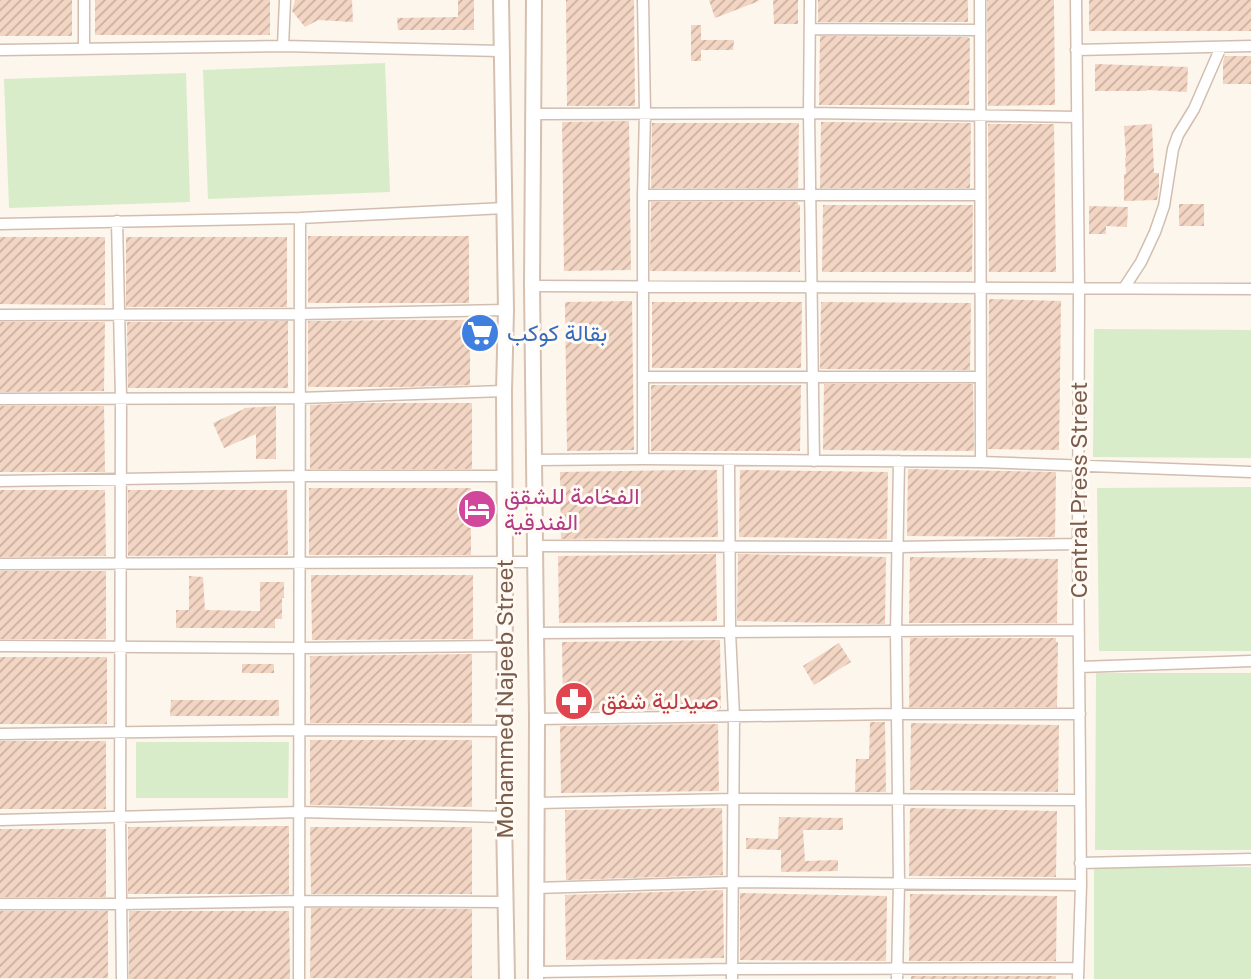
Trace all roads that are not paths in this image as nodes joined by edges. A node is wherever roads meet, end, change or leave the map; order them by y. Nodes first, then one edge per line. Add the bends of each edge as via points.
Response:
1 (84, 0) edge
2 (285, 0) edge
3 (501, 0) edge
4 (534, 0) edge
5 (643, 0) edge
6 (810, 0) edge
7 (980, 0) edge
8 (1076, 0) edge
9 (810, 29) junction
10 (980, 30) junction
11 (284, 46) junction
12 (1251, 46) edge
13 (1221, 47) junction
14 (84, 49) junction
15 (0, 50) edge
16 (501, 51) junction
17 (1076, 51) junction
18 (645, 113) junction
19 (808, 113) junction
20 (534, 114) junction
21 (980, 116) junction
22 (1077, 117) junction
23 (643, 195) junction
24 (810, 195) junction
25 (980, 195) junction
26 (505, 208) junction
27 (300, 218) junction
28 (117, 221) junction
29 (0, 224) edge
30 (531, 286) junction
31 (643, 287) junction
32 (811, 288) junction
33 (981, 288) junction
34 (1079, 288) junction
35 (1124, 288) junction
36 (1251, 289) edge
37 (506, 310) junction
38 (300, 314) junction
39 (0, 315) edge
40 (118, 315) junction
41 (643, 377) junction
42 (813, 377) junction
43 (981, 377) junction
44 (503, 391) junction
45 (121, 398) junction
46 (300, 398) junction
47 (0, 399) edge
48 (643, 458) junction
49 (534, 460) junction
50 (729, 460) junction
51 (814, 460) junction
52 (899, 461) junction
53 (981, 462) junction
54 (1079, 466) junction
55 (1251, 472) edge
56 (299, 476) junction
57 (505, 476) junction
58 (120, 479) junction
59 (0, 481) edge
60 (1078, 544) junction
61 (535, 546) junction
62 (730, 546) junction
63 (898, 547) junction
64 (299, 562) junction
65 (535, 562) junction
66 (120, 563) junction
67 (505, 563) junction
68 (0, 564) edge
69 (1078, 630) junction
70 (730, 632) junction
71 (896, 632) junction
72 (536, 634) junction
73 (0, 646) edge
74 (505, 646) junction
75 (120, 647) junction
76 (299, 648) junction
77 (1251, 661) edge
78 (1080, 667) junction
79 (897, 714) junction
80 (1080, 714) junction
81 (734, 716) junction
82 (537, 719) junction
83 (299, 730) junction
84 (504, 731) junction
85 (120, 732) junction
86 (0, 734) edge
87 (733, 799) junction
88 (897, 799) junction
89 (1080, 800) junction
90 (537, 803) junction
91 (300, 812) junction
92 (504, 817) junction
93 (120, 818) junction
94 (0, 820) edge
95 (1251, 859) edge
96 (1080, 863) junction
97 (733, 883) junction
98 (899, 883) junction
99 (1081, 885) junction
100 (535, 888) junction
101 (299, 901) junction
102 (506, 902) junction
103 (0, 904) edge
104 (121, 904) junction
105 (732, 974) edge
106 (897, 974) edge
107 (1079, 974) edge
108 (536, 975) edge
109 (122, 979) edge
110 (299, 979) edge
111 (507, 979) edge

1 - 14 street
2 - 11 street
3 - 16 main road, Mohammed Najeeb Street
4 - 20 main road, Mohammed Najeeb Street
5 - 18 street
6 - 9 street
7 - 10 street
8 - 17 street, Central Press Street
9 - 10 street
9 - 19 street
10 - 21 street
11 - 14 street
11 - 16 street
12 - 13 street
13 - 17 street
13 - 35 street via 1176,142 1155,232
14 - 15 street
16 - 26 main road, Mohammed Najeeb Street
17 - 22 street, Central Press Street
18 - 19 street
18 - 20 street
18 - 23 street
19 - 21 street
19 - 24 street
20 - 30 main road, Mohammed Najeeb Street
21 - 22 street
21 - 25 street
22 - 34 street, Central Press Street
23 - 24 street
23 - 31 street
24 - 25 street
24 - 32 street
25 - 33 street
26 - 27 street
26 - 37 main road, Mohammed Najeeb Street
27 - 28 street
27 - 38 street
28 - 29 street
28 - 40 street
30 - 31 street
30 - 49 main road, Mohammed Najeeb Street
31 - 32 street
31 - 41 street
32 - 33 street
32 - 42 street
33 - 34 street
33 - 43 street
34 - 35 street
34 - 54 street, Central Press Street
35 - 36 street
37 - 38 street
37 - 44 main road, Mohammed Najeeb Street
38 - 40 street
38 - 46 street
39 - 40 street
40 - 45 street
41 - 42 street
41 - 48 street
42 - 43 street
42 - 51 street
43 - 53 street
44 - 46 street
44 - 57 main road, Mohammed Najeeb Street
45 - 46 street
45 - 47 street
45 - 58 street
46 - 56 street
48 - 49 street
48 - 50 street
49 - 61 main road, Mohammed Najeeb Street
50 - 51 street
50 - 62 street
51 - 52 street
52 - 53 street
52 - 63 street
53 - 54 street
54 - 55 street
54 - 60 street, Central Press Street
56 - 57 street
56 - 58 street
56 - 64 street
57 - 67 main road, Mohammed Najeeb Street
58 - 59 street
58 - 66 street
60 - 63 street
60 - 69 street, Central Press Street
61 - 62 street
61 - 65 main road, Mohammed Najeeb Street
62 - 63 street
62 - 70 street
63 - 71 street
64 - 66 street
64 - 67 street
64 - 76 street
65 - 67 street
65 - 72 main road, Mohammed Najeeb Street
66 - 68 street
66 - 75 street
67 - 74 main road, Mohammed Najeeb Street
69 - 71 street
69 - 78 street, Central Press Street
70 - 71 street
70 - 72 street
70 - 81 street
71 - 79 street
72 - 82 main road, Mohammed Najeeb Street
73 - 75 street
74 - 76 street
74 - 84 main road, Mohammed Najeeb Street
75 - 76 street
75 - 85 street
76 - 83 street
77 - 78 street
78 - 80 street, Central Press Street
79 - 80 street
79 - 81 street
79 - 88 street
80 - 89 street, Central Press Street
81 - 82 street
81 - 87 street
82 - 90 main road, Mohammed Najeeb Street
83 - 84 street
83 - 85 street
83 - 91 street
84 - 92 main road, Mohammed Najeeb Street
85 - 86 street
85 - 93 street
87 - 88 street
87 - 90 street
87 - 97 street
88 - 89 street
88 - 98 street
89 - 96 street, Central Press Street
90 - 100 main road, Mohammed Najeeb Street
91 - 92 street
91 - 93 street
91 - 101 street
92 - 102 main road, Mohammed Najeeb Street
93 - 94 street
93 - 104 street
95 - 96 street
96 - 99 street, Central Press Street
97 - 98 street
97 - 100 street
97 - 105 street
98 - 99 street
98 - 106 street
99 - 107 street, Central Press Street
100 - 108 main road, Mohammed Najeeb Street
101 - 102 street
101 - 104 street
101 - 110 street
102 - 111 main road, Mohammed Najeeb Street
103 - 104 street
104 - 109 street
105 - 106 street
105 - 108 street
106 - 107 street

